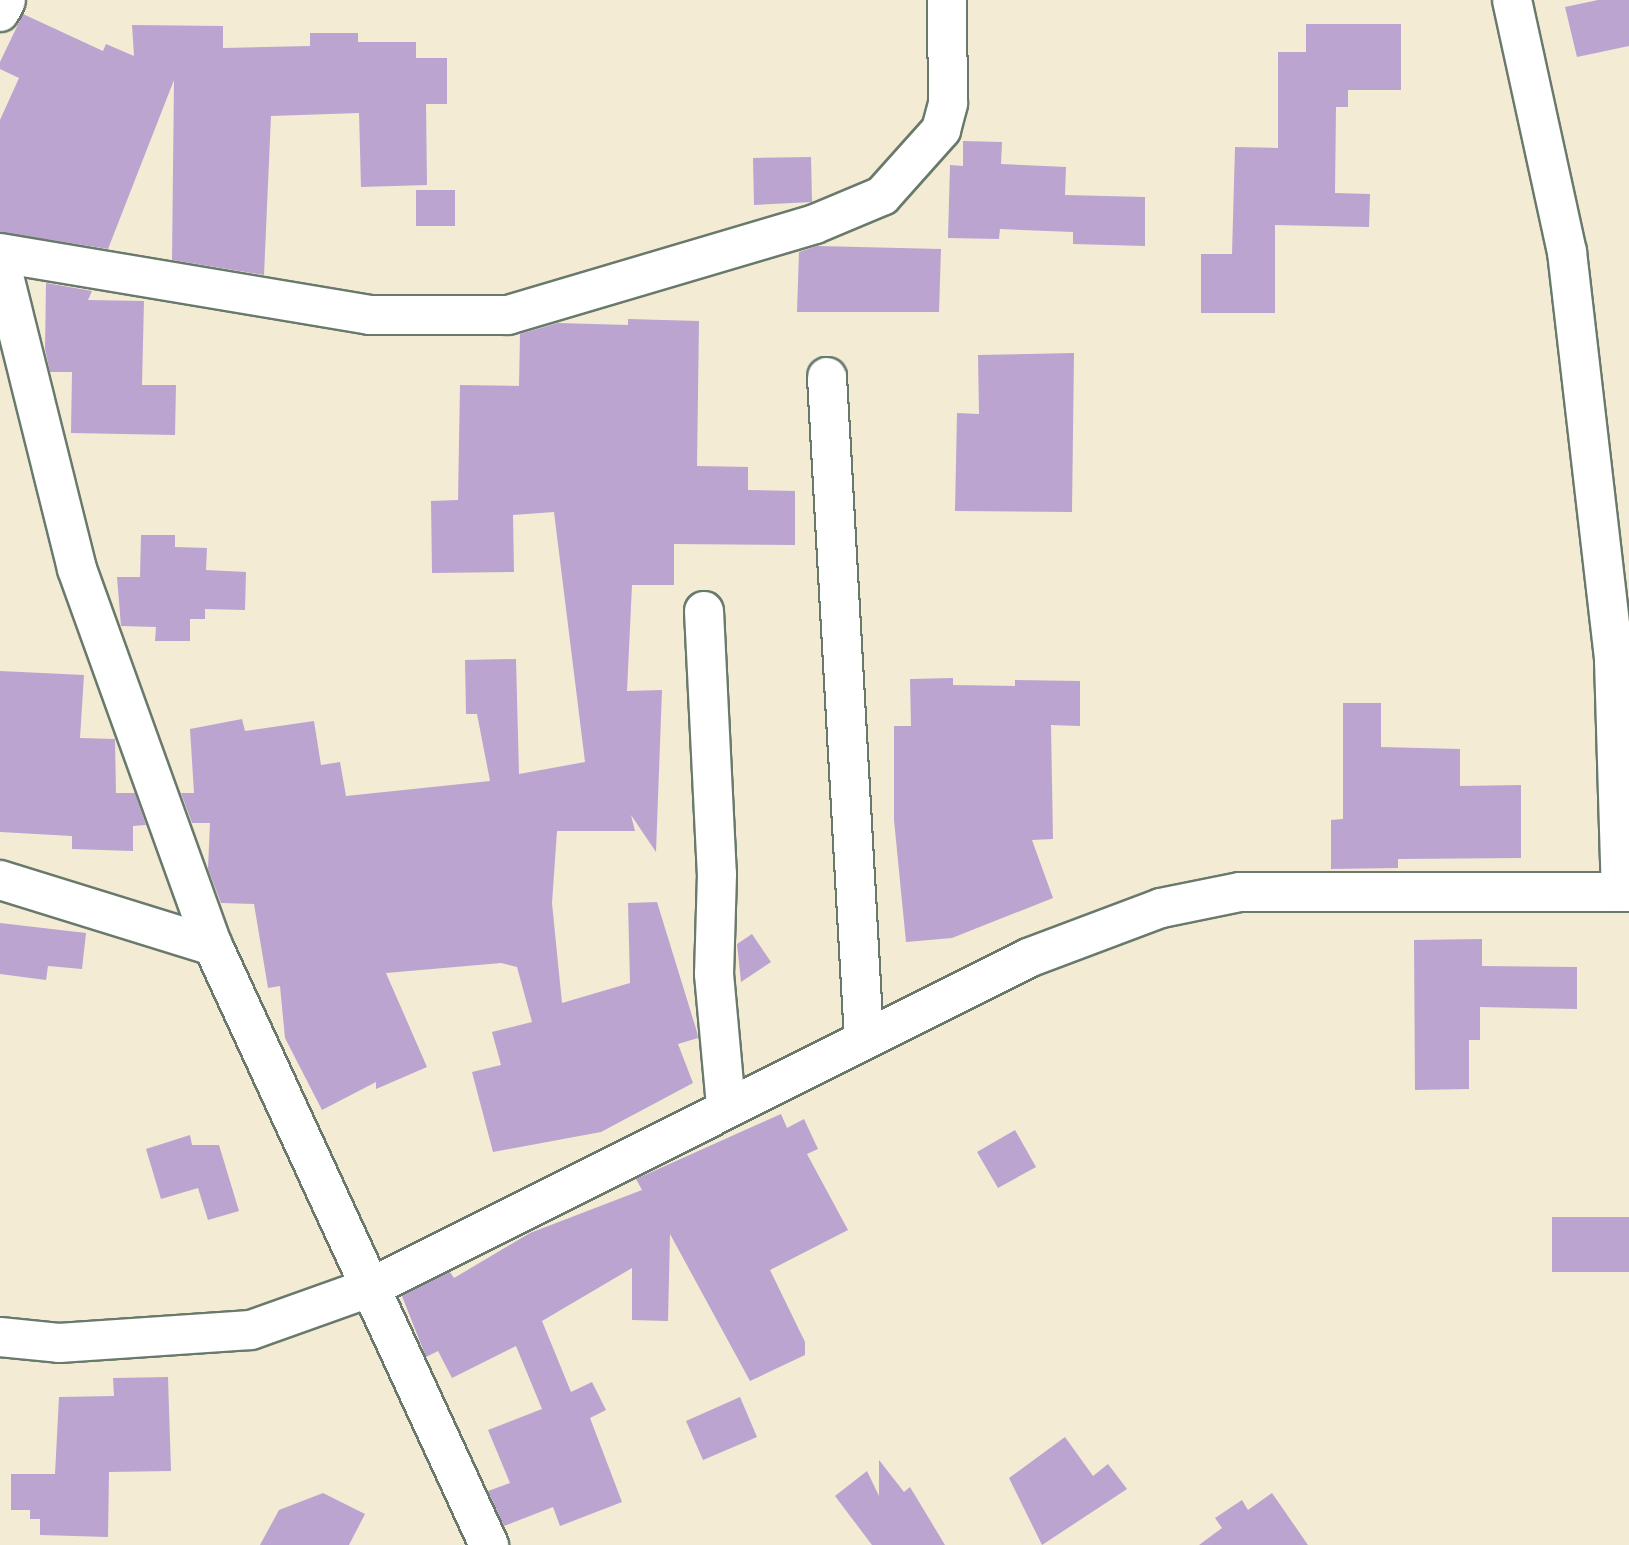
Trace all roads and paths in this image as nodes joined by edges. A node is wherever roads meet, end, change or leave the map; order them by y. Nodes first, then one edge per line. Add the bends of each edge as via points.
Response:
1 (6, 0) edge
2 (947, 0) edge
3 (1512, 0) edge
4 (0, 12) edge
5 (0, 253) edge
6 (0, 260) edge
7 (827, 377) dead end
8 (704, 611) dead end
9 (0, 880) edge
10 (1625, 892) edge
11 (213, 946) junction
12 (864, 1038) junction
13 (726, 1105) junction
14 (372, 1287) junction
15 (0, 1337) edge
16 (489, 1545) edge

1 - 4 street
2 - 5 street via 948,103 941,130 882,196 816,224 508,315 369,315
3 - 10 street via 1567,252 1614,660
6 - 11 street via 77,569
7 - 12 street
8 - 13 street via 717,874 714,974
9 - 11 street
10 - 12 street via 1240,892 1161,908 1028,958
11 - 14 street
12 - 13 street
13 - 14 street
14 - 15 street via 251,1331 59,1343
14 - 16 street

